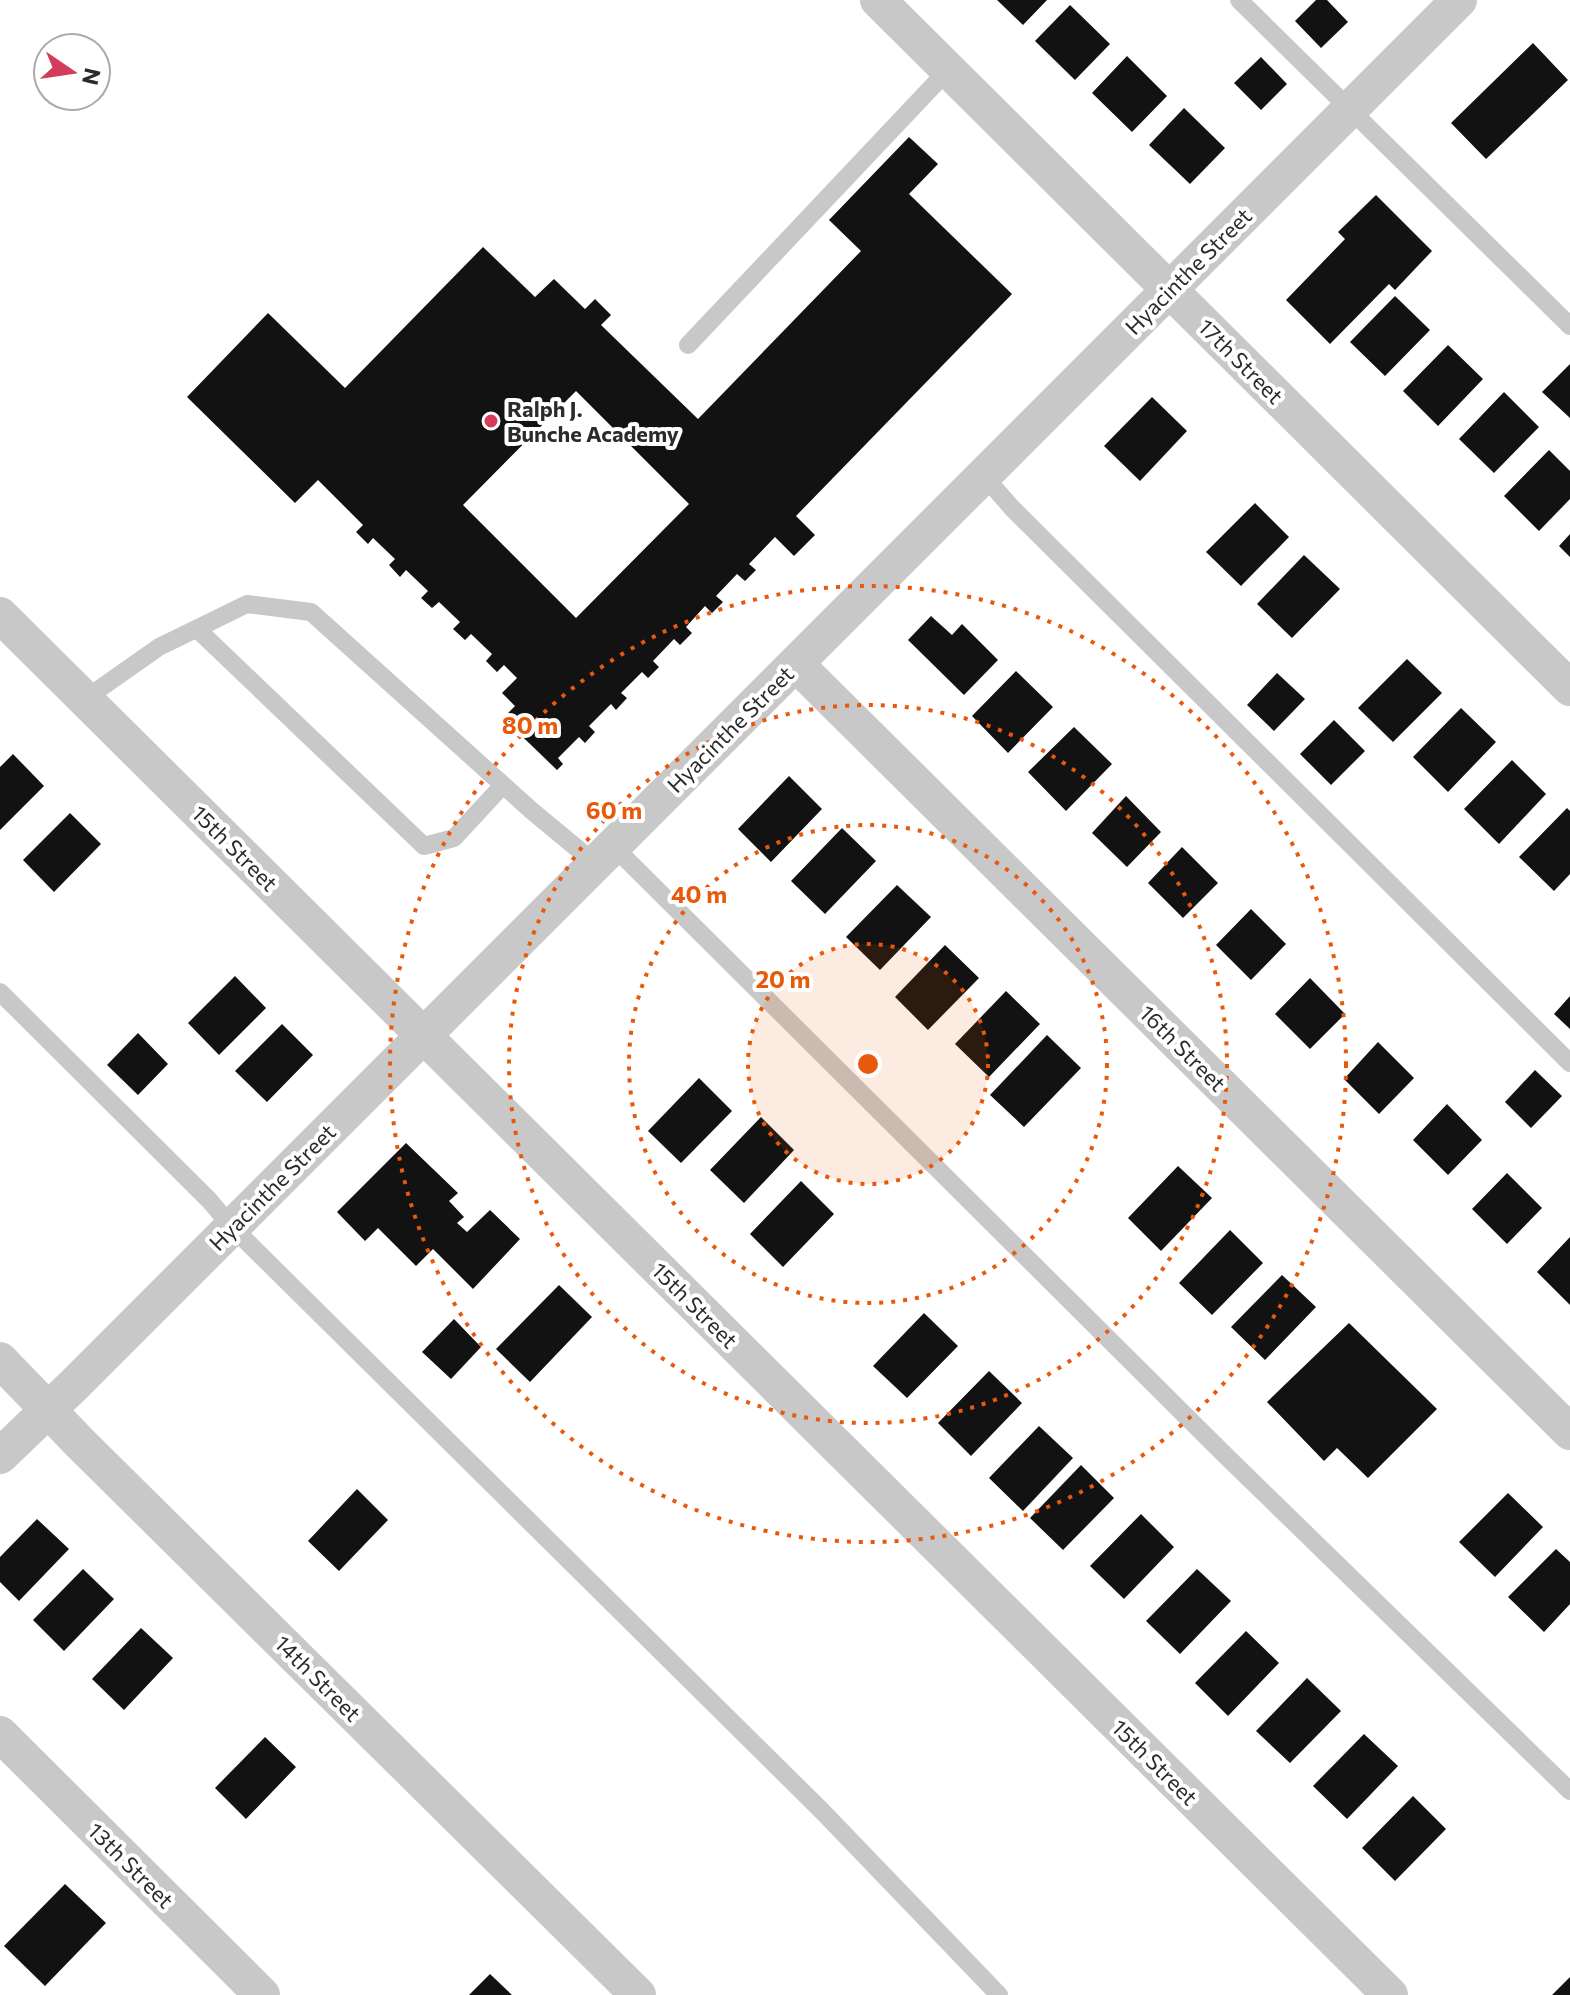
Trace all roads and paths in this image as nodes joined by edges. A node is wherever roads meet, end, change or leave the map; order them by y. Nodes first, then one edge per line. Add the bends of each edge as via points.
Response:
1 (878, 0) edge
2 (1239, 0) edge
3 (1459, 0) edge
4 (948, 70) junction
5 (1350, 109) junction
6 (1170, 289) junction
7 (1570, 326) edge
8 (688, 345) dead end
9 (984, 476) junction
10 (0, 615) edge
11 (197, 629) junction
12 (796, 664) junction
13 (1570, 688) edge
14 (85, 699) junction
15 (503, 785) junction
16 (604, 855) junction
17 (0, 992) edge
18 (423, 1036) junction
19 (1570, 1063) edge
20 (232, 1227) junction
21 (0, 1360) edge
22 (49, 1408) junction
23 (1570, 1432) edge
24 (0, 1456) edge
25 (0, 1734) edge
26 (1570, 1791) edge
27 (262, 1995) edge
28 (638, 1995) edge
29 (999, 1995) edge
30 (1390, 1995) edge

1 - 4 street, 17th Street
2 - 5 lane
3 - 5 street, Hyacinthe Street
4 - 6 street, 17th Street
4 - 8 lane
5 - 6 street, Hyacinthe Street
5 - 7 lane
6 - 9 street, Hyacinthe Street
6 - 13 street, 17th Street
9 - 12 street, Hyacinthe Street
9 - 19 lane
10 - 14 street, 15th Street
11 - 14 lane via 159,647
11 - 15 lane via 247,604 311,612
11 - 15 lane via 424,846 454,838
12 - 16 street, Hyacinthe Street
12 - 23 street, 16th Street
14 - 18 street, 15th Street
15 - 16 lane via 532,811
16 - 18 street, Hyacinthe Street
16 - 26 lane
17 - 20 lane
18 - 20 street, Hyacinthe Street
18 - 30 street, 15th Street
20 - 22 street, Hyacinthe Street
20 - 29 lane via 822,1811
21 - 22 street, 14th Street
22 - 24 street, Hyacinthe Street
22 - 28 street, 14th Street
25 - 27 street, 13th Street

